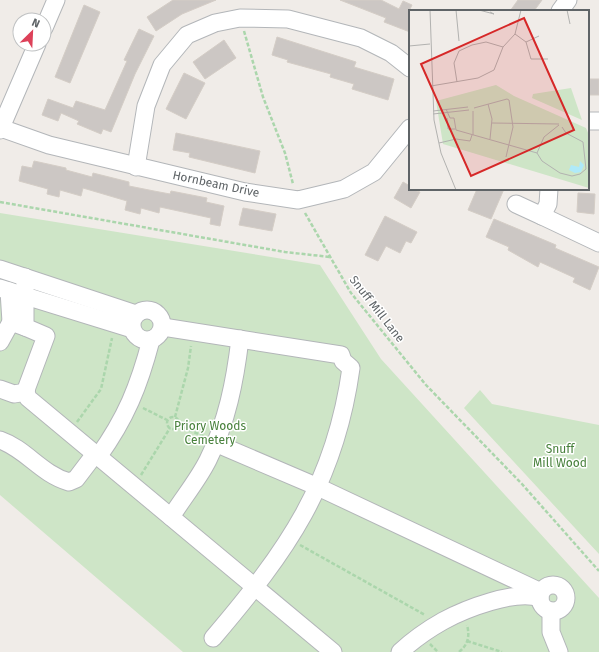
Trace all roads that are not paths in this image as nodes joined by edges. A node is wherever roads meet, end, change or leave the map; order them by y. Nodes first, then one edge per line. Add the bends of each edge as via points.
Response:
1 (56, 0) edge
2 (568, 0) edge
3 (561, 10) edge
4 (51, 12) edge
5 (34, 52) edge
6 (409, 67) edge
7 (0, 129) edge
8 (409, 129) edge
9 (136, 166) junction
10 (549, 190) edge
11 (516, 204) dead end
12 (542, 216) junction
13 (599, 243) edge
14 (0, 269) edge
15 (25, 277) junction
16 (11, 292) edge
17 (18, 319) junction
18 (134, 322) junction
19 (163, 327) junction
20 (240, 339) junction
21 (151, 340) junction
22 (0, 342) edge
23 (0, 389) edge
24 (26, 392) junction
25 (0, 440) edge
26 (215, 443) junction
27 (97, 456) junction
28 (318, 487) junction
29 (171, 517) junction
30 (256, 588) junction
31 (540, 595) junction
32 (551, 612) junction
33 (213, 638) dead end
34 (333, 652) edge
35 (400, 652) edge
36 (558, 652) edge

1 - 4 street
2 - 3 street
5 - 7 street
6 - 9 street via 361,38 288,19 240,18 215,23 187,36 162,65 146,106
7 - 9 street, Hornbeam Drive via 49,145
8 - 9 street, Hornbeam Drive via 374,172 344,189 298,200 245,192
10 - 12 street via 548,204
11 - 12 street
12 - 13 street
14 - 15 street
15 - 16 street
15 - 18 street
16 - 17 street
16 - 18 street via 114,323
17 - 22 street
17 - 24 street via 46,336
18 - 19 street via 143,310 153,311 160,316
18 - 21 street via 139,338
19 - 20 street
19 - 21 street via 160,334
20 - 26 street via 231,394 224,422
20 - 28 street via 341,355 342,361 351,368 339,431
21 - 27 street via 132,403 114,435
23 - 24 street via 14,394
24 - 27 street via 28,398
25 - 27 street via 12,446 55,479 69,482 76,479
26 - 28 street
26 - 29 street via 207,461
27 - 29 street
28 - 30 street via 289,539
28 - 31 street
29 - 30 street
30 - 33 street
30 - 34 street
31 - 32 street via 543,608
31 - 32 street via 547,586 555,585 562,589 566,596 565,605
31 - 35 street via 504,599 457,615 414,639
32 - 36 street via 551,632

